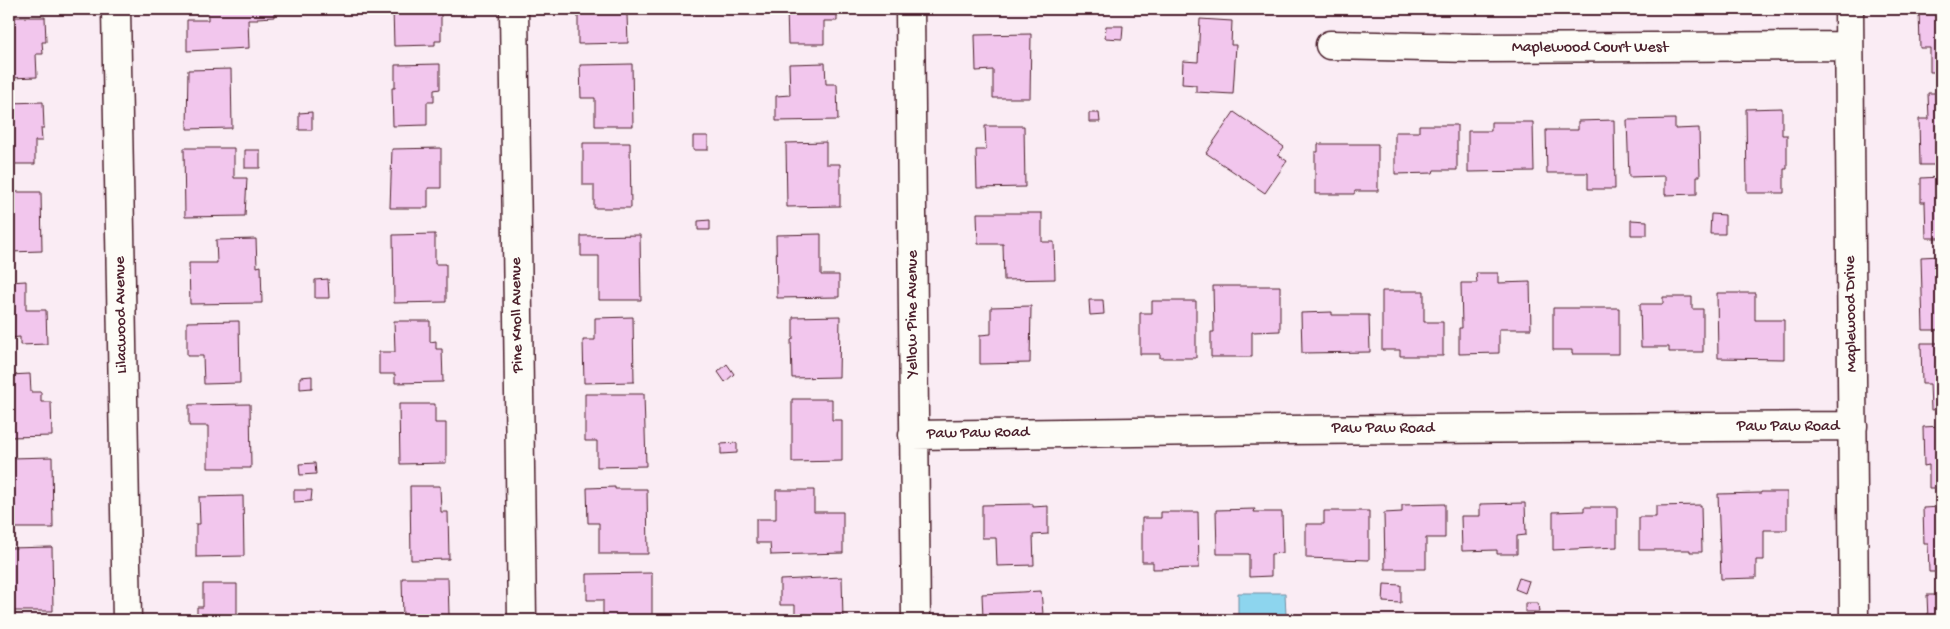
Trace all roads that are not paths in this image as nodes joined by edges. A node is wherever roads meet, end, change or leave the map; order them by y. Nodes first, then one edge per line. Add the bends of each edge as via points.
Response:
1 (116, 9) edge
2 (514, 9) edge
3 (910, 9) edge
4 (1849, 9) edge
5 (1330, 46) dead end
6 (1849, 46) junction
7 (1853, 426) junction
8 (913, 435) junction
9 (127, 620) edge
10 (522, 620) edge
11 (916, 620) edge
12 (1854, 620) edge

1 - 9 street, Lilacwood Avenue
2 - 10 street, Pine Knoll Avenue
3 - 8 street, Yellow Pine Avenue
4 - 6 street, Maplewood Drive
5 - 6 street, Maplewood Court West
6 - 7 street, Maplewood Drive
7 - 8 street, Paw Paw Road
7 - 12 street, Maplewood Drive
8 - 11 street, Yellow Pine Avenue

